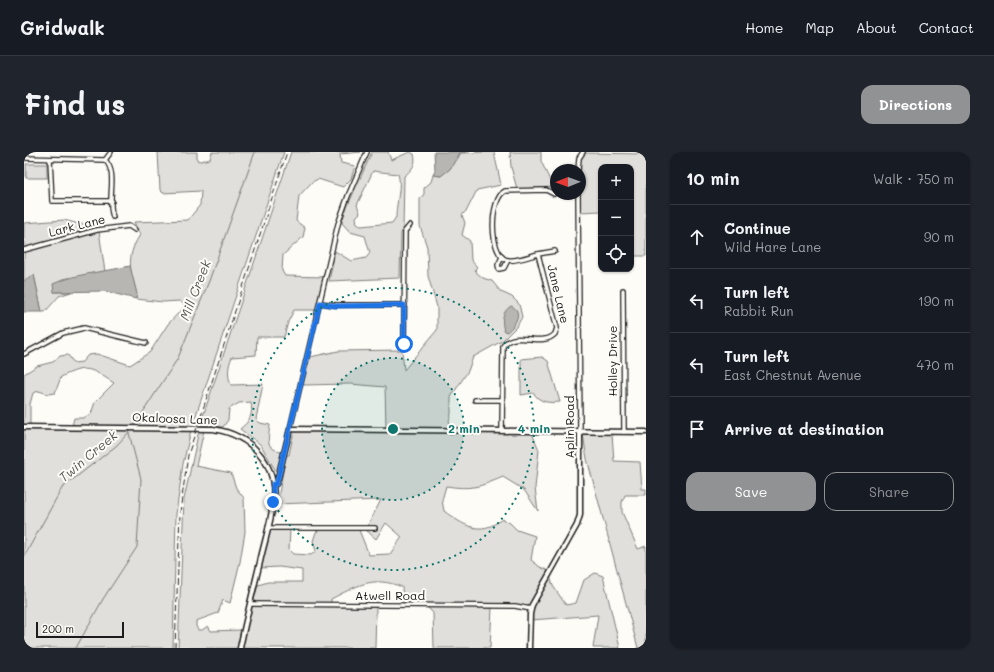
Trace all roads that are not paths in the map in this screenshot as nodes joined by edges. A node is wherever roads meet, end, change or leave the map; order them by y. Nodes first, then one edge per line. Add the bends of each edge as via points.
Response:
1 (111, 152) edge
2 (367, 152) edge
3 (583, 152) edge
4 (24, 158) edge
5 (50, 159) junction
6 (105, 160) junction
7 (578, 164) edge
8 (550, 192) edge
9 (112, 200) junction
10 (578, 200) edge
11 (113, 217) dead end
12 (410, 225) dead end
13 (135, 230) dead end
14 (24, 250) edge
15 (555, 251) dead end
16 (538, 254) junction
17 (502, 257) junction
18 (508, 260) junction
19 (623, 290) dead end
20 (320, 303) junction
21 (404, 305) junction
22 (146, 343) dead end
23 (404, 344) dead end
24 (24, 354) edge
25 (475, 400) dead end
26 (502, 400) junction
27 (24, 427) edge
28 (290, 430) junction
29 (502, 431) junction
30 (580, 432) junction
31 (624, 432) junction
32 (646, 432) edge
33 (273, 484) junction
34 (268, 528) junction
35 (375, 528) dead end
36 (250, 604) junction
37 (531, 609) junction
38 (240, 648) edge
39 (529, 648) edge

1 - 6 street
2 - 20 street via 342,210
3 - 7 street
4 - 5 street
5 - 6 street
5 - 9 street via 52,201
6 - 9 street via 110,167
8 - 17 street via 508,190 500,195 492,223 498,252
9 - 11 street
10 - 30 street, Aplin Road
12 - 21 street via 405,231
13 - 14 street, Lark Lane via 130,226 107,228
15 - 16 street
16 - 18 street, Jane Lane
16 - 26 street, Jane Lane via 556,331 554,336 548,339 514,339 505,343
17 - 18 street
17 - 18 street, Jane Lane via 499,269 504,268
19 - 31 street, Holley Drive
20 - 21 street via 336,306
20 - 28 street
21 - 23 street
22 - 24 street via 84,328 63,333
25 - 26 street
26 - 29 street, Jane Lane
27 - 33 street, Okaloosa Lane via 224,431 241,438 259,452 268,466
28 - 29 street
28 - 33 street via 278,478 276,484
29 - 30 street
30 - 31 street
30 - 37 street, Aplin Road via 579,520
31 - 32 street
33 - 34 street via 273,502
34 - 35 street
34 - 36 street
36 - 37 street, Atwell Road via 515,606
36 - 38 street
37 - 39 street, Aplin Road

